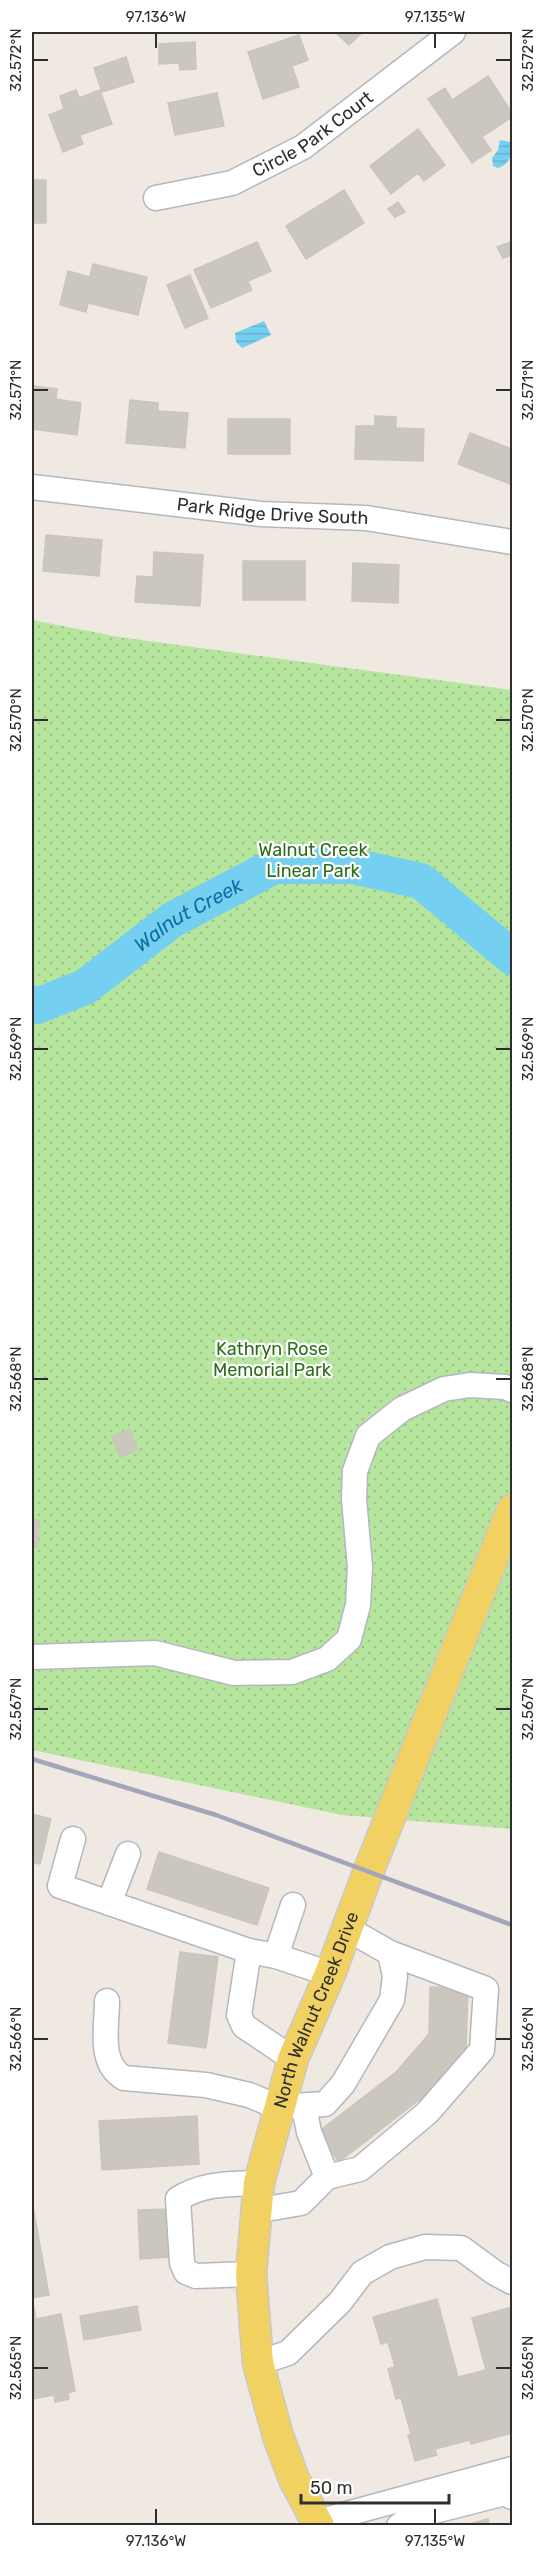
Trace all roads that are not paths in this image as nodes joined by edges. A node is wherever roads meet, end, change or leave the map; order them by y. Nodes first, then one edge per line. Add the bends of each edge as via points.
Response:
1 (453, 32) edge
2 (156, 198) dead end
3 (32, 487) edge
4 (513, 542) edge
5 (513, 1390) edge
6 (513, 1510) edge
7 (32, 1657) edge
8 (73, 1839) dead end
9 (128, 1854) dead end
10 (109, 1903) junction
11 (293, 1905) dead end
12 (346, 1929) junction
13 (249, 1951) junction
14 (390, 1953) junction
15 (276, 1956) junction
16 (330, 1974) junction
17 (107, 2001) dead end
18 (293, 2059) junction
19 (291, 2107) junction
20 (327, 2177) junction
21 (257, 2197) junction
22 (251, 2274) junction
23 (513, 2282) edge
24 (258, 2363) junction
25 (513, 2469) edge
26 (513, 2497) edge
27 (318, 2524) edge
28 (399, 2526) edge

1 - 2 street, Circle Park Court via 303,147 232,183
3 - 4 street, Park Ridge Drive South via 261,514 366,518
5 - 7 street via 471,1385 444,1389 402,1409 368,1436 355,1471 358,1605 349,1639 327,1659 292,1672 234,1673 156,1653
6 - 12 main road, North Walnut Creek Drive
8 - 10 street via 60,1886
9 - 10 street
10 - 13 street
11 - 15 street
12 - 14 street
12 - 16 main road, North Walnut Creek Drive
13 - 15 street
13 - 18 street via 239,2014 244,2026
14 - 19 street via 395,1976 392,2000 343,2084 325,2104
14 - 20 street via 486,1989 482,2049 427,2112 360,2169
15 - 16 street
16 - 18 main road, North Walnut Creek Drive
17 - 19 street via 107,2059 114,2072 124,2078 206,2085
18 - 19 main road, North Walnut Creek Drive
19 - 20 street via 309,2132
19 - 21 main road, North Walnut Creek Drive
20 - 21 street via 301,2203
21 - 22 main road, North Walnut Creek Drive
21 - 22 street via 218,2185 178,2199 186,2272 196,2276
22 - 24 main road, North Walnut Creek Drive
23 - 24 street via 461,2248 425,2247 390,2257 362,2273 340,2302 288,2353
24 - 27 main road, North Walnut Creek Drive via 282,2447
25 - 27 street
26 - 28 street via 505,2493 411,2517

